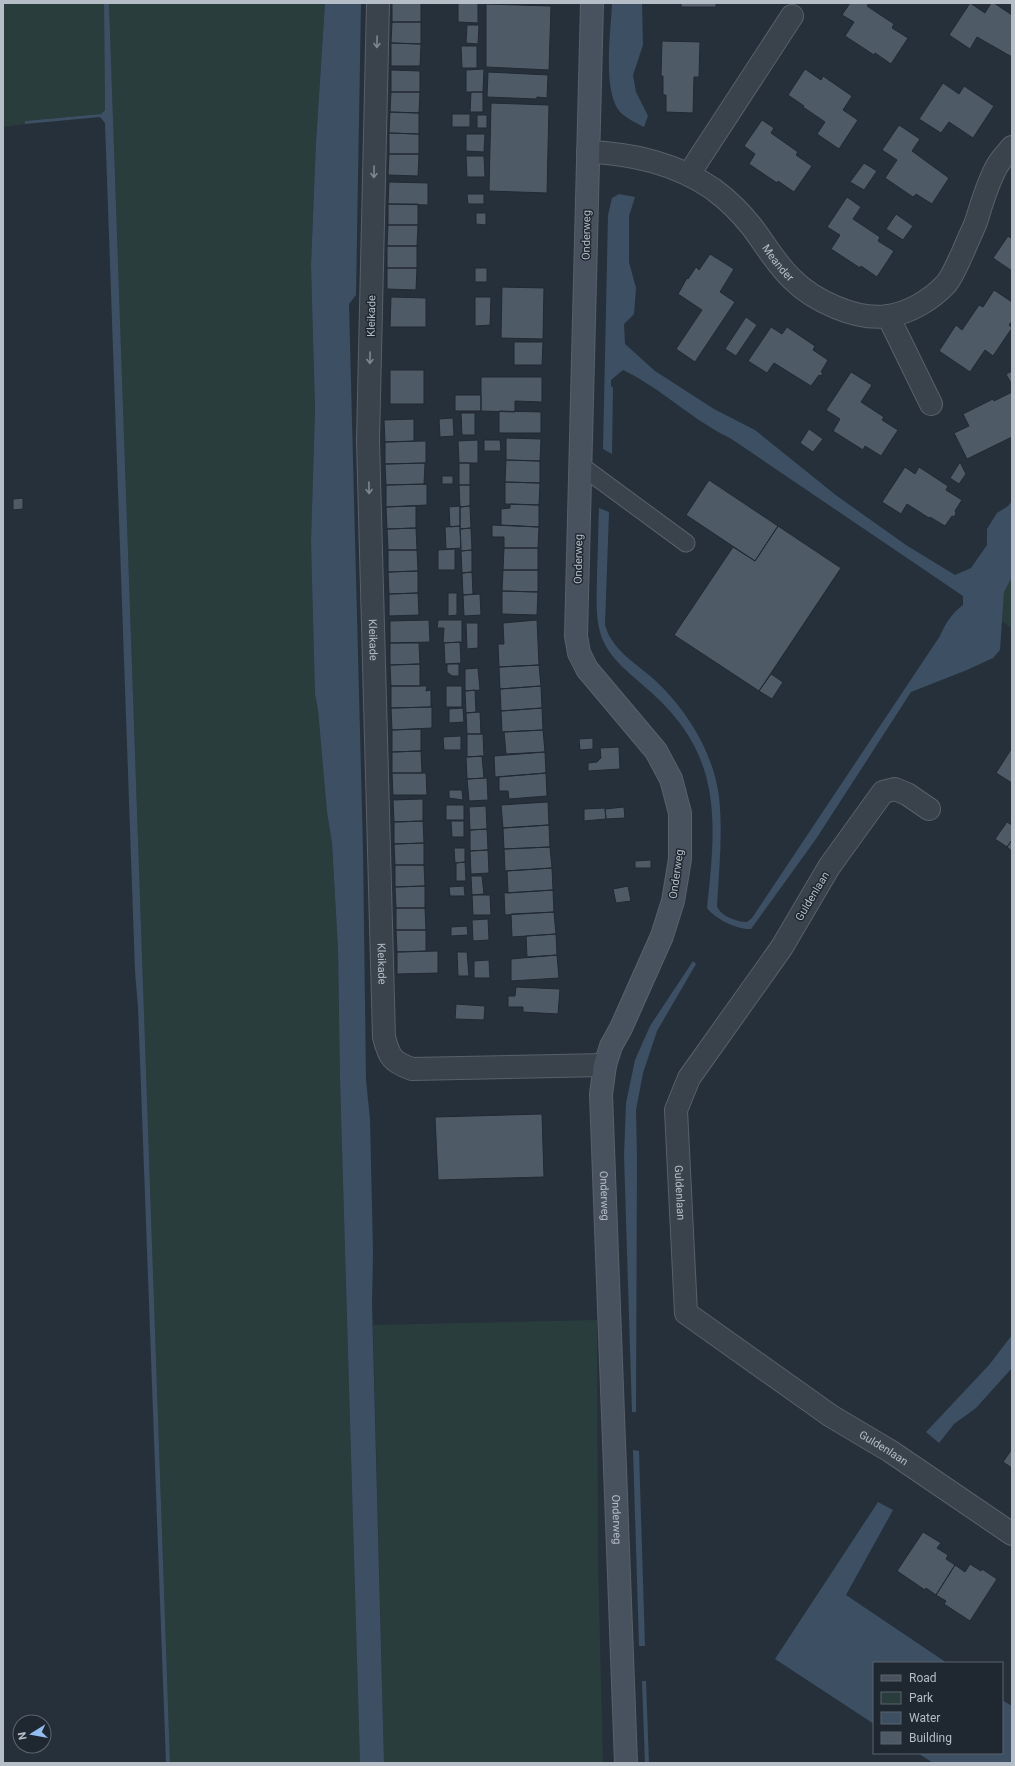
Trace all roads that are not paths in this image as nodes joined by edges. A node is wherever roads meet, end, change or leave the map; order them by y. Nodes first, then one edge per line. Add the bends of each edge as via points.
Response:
1 (378, 3) edge
2 (592, 3) edge
3 (792, 16) dead end
4 (1012, 147) edge
5 (588, 152) junction
6 (688, 174) junction
7 (888, 316) junction
8 (931, 404) dead end
9 (580, 465) junction
10 (686, 543) dead end
11 (930, 809) dead end
12 (605, 1065) junction
13 (1012, 1534) edge
14 (626, 1763) edge

1 -> 12 street, Kleikade via 368,440 384,1037 388,1054 397,1064 412,1069
2 - 5 street, Onderweg
3 - 6 street
4 - 7 street, Meander via 998,164 959,261 947,284 928,300
5 - 6 street, Meander via 614,152 633,156
5 - 9 street, Onderweg
6 - 7 street, Meander via 733,205 793,280 817,298 842,310
7 - 8 street
9 - 10 lane
9 - 12 street, Onderweg via 576,636 579,653 587,669 656,751 671,779 680,813 680,859 673,901 664,929 611,1046
11 - 13 street, Guldenlaan via 896,789 883,792 829,867 782,947 689,1078 676,1110 686,1313 831,1416 890,1452
12 - 14 street, Onderweg via 601,1094

